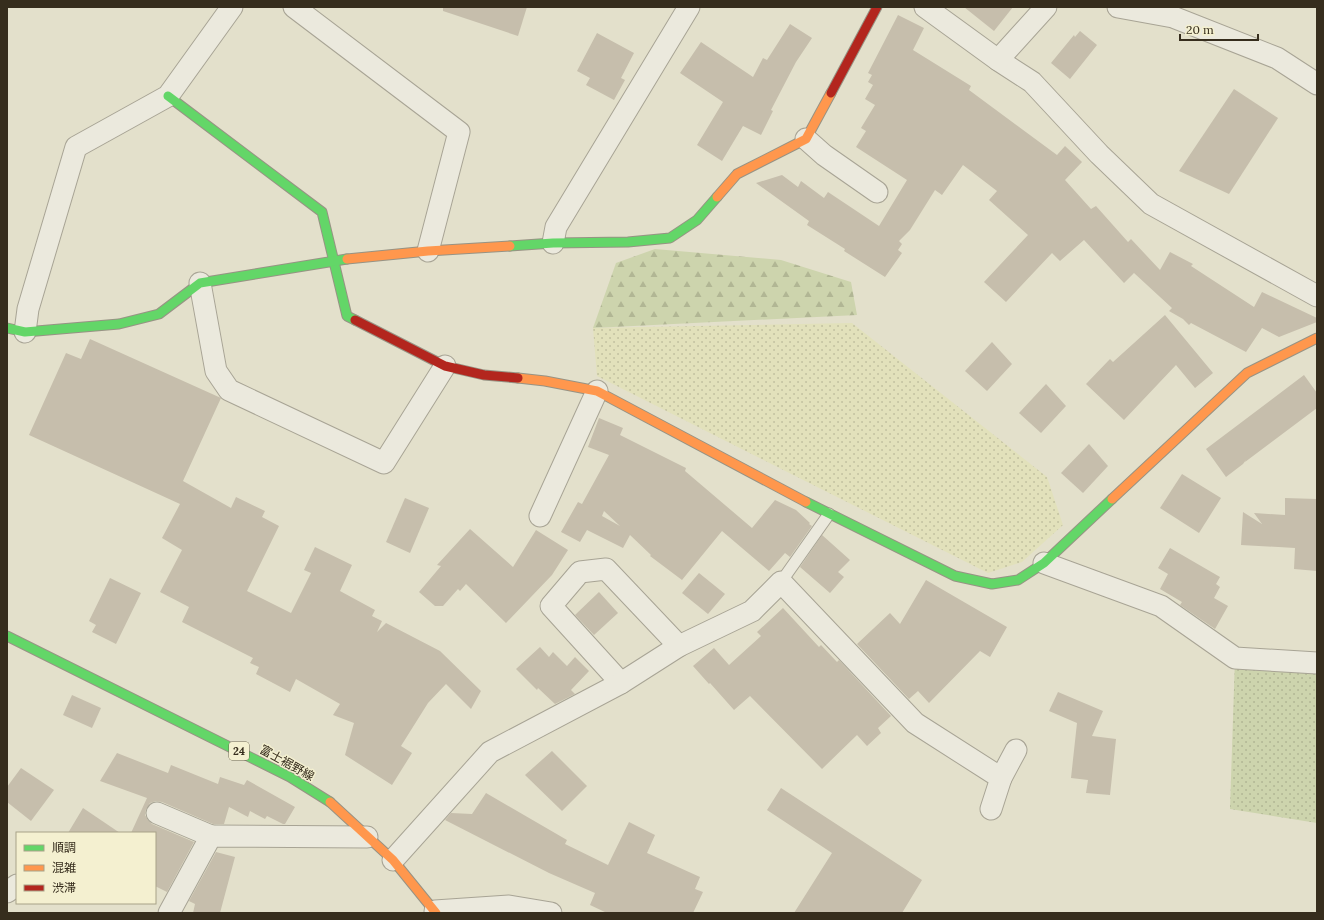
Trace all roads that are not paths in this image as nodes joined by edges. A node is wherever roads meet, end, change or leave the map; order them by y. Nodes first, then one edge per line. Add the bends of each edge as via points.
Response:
1 (232, 7) edge
2 (294, 7) edge
3 (689, 7) edge
4 (877, 7) edge
5 (925, 7) edge
6 (1046, 7) edge
7 (1118, 7) edge
8 (1191, 7) edge
9 (1173, 17) junction
10 (998, 60) junction
11 (1317, 84) edge
12 (168, 96) junction
13 (806, 139) junction
14 (877, 192) dead end
15 (553, 244) junction
16 (428, 250) junction
17 (334, 260) junction
18 (200, 283) junction
19 (1317, 296) edge
20 (16, 330) edge
21 (1317, 338) edge
22 (445, 366) junction
23 (598, 391) junction
24 (829, 514) junction
25 (540, 516) dead end
26 (1044, 563) junction
27 (781, 582) junction
28 (7, 636) edge
29 (679, 646) junction
30 (1317, 663) edge
31 (620, 683) junction
32 (1016, 750) dead end
33 (1002, 778) junction
34 (991, 809) dead end
35 (157, 813) dead end
36 (211, 836) junction
37 (367, 837) junction
38 (393, 860) junction
39 (16, 886) edge
40 (7, 892) edge
41 (435, 912) edge
42 (169, 913) edge
43 (551, 913) edge

1 - 12 street
2 - 16 street via 460,132
3 - 15 street via 556,227
4 - 13 street
5 - 10 street
6 - 10 street
7 - 9 street
8 - 9 street
9 - 11 street via 1277,58
10 - 19 street via 1032,82 1099,154 1151,204
12 - 17 street via 322,212
12 - 20 street via 76,147 28,309
13 - 14 street via 824,155
13 - 15 street via 737,174 697,220 670,238
15 - 16 street
16 - 17 street
17 - 18 street
17 - 22 street via 347,316
18 - 20 street via 159,314 119,324
18 - 22 street via 216,371 229,390 384,463
21 - 26 street via 1248,373
22 - 23 street via 484,375 545,381
23 - 24 street
23 - 25 street
24 - 26 street via 955,576 992,584 1018,580
24 - 27 lane
26 - 30 street via 1161,606 1235,658
27 - 29 street via 752,611
27 - 33 street via 916,724
28 - 37 street, 富士裾野線 / 24 via 290,777 333,804
29 - 31 street
29 - 31 street via 606,568 580,572 551,606
31 - 38 street via 490,752
32 - 33 street
33 - 34 street
35 - 36 street
36 - 37 street
36 - 42 street
37 - 38 street, 富士裾野線 / 24
38 - 41 street, 富士裾野線 / 24
39 - 40 street
41 - 43 street via 509,906

